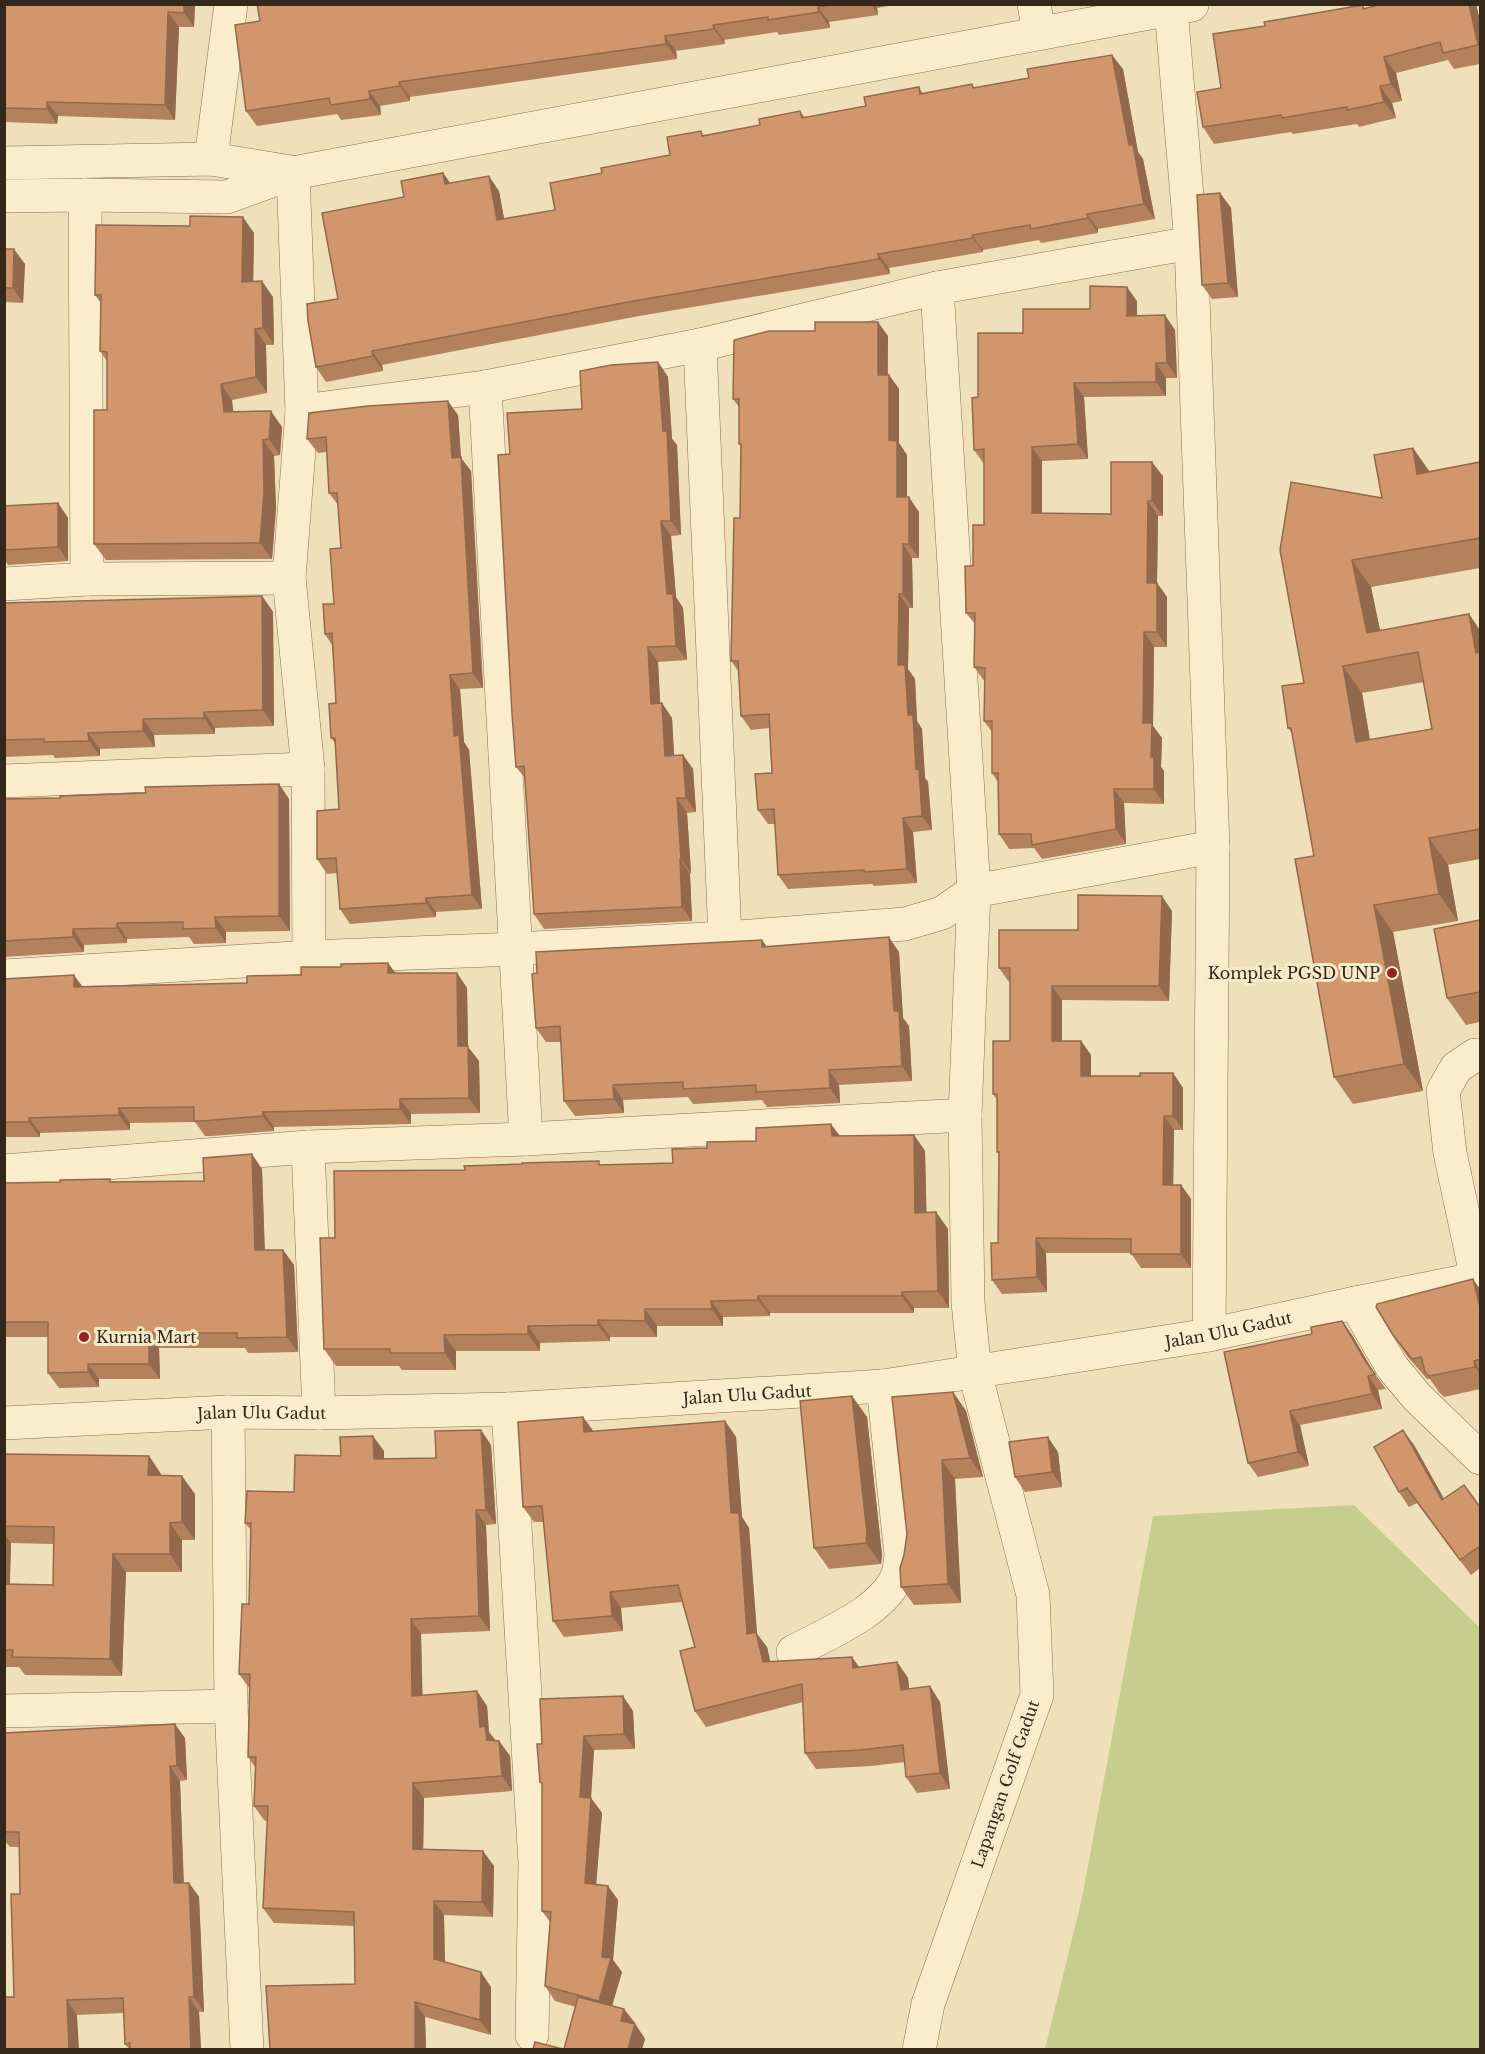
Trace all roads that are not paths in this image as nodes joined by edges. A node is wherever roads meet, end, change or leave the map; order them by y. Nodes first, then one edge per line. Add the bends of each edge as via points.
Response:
1 (231, 4) edge
2 (1183, 7) edge
3 (1037, 19) edge
4 (211, 159) junction
5 (4, 163) edge
6 (293, 173) junction
7 (85, 195) junction
8 (4, 196) edge
9 (1191, 243) junction
10 (937, 288) junction
11 (700, 345) junction
12 (485, 387) junction
13 (302, 411) junction
14 (289, 578) junction
15 (87, 579) junction
16 (4, 584) edge
17 (308, 769) junction
18 (4, 781) edge
19 (1213, 848) junction
20 (975, 891) junction
21 (725, 938) junction
22 (515, 950) junction
23 (309, 957) junction
24 (4, 976) edge
25 (1480, 1055) edge
26 (965, 1114) junction
27 (526, 1139) junction
28 (308, 1147) junction
29 (4, 1171) edge
30 (1479, 1279) edge
31 (1355, 1303) junction
32 (1209, 1335) junction
33 (975, 1373) junction
34 (883, 1386) junction
35 (508, 1409) junction
36 (228, 1412) junction
37 (319, 1413) junction
38 (4, 1423) edge
39 (1480, 1458) edge
40 (793, 1652) dead end
41 (231, 1706) junction
42 (4, 1711) edge
43 (532, 2035) dead end
44 (247, 2049) edge
45 (919, 2049) edge

1 - 4 street
2 - 3 street
2 - 9 street
3 - 6 street
4 - 5 street
4 - 6 street
6 - 7 street via 227,197
6 - 13 street
7 - 8 street
7 - 15 street
9 - 10 street
9 - 19 street
10 - 11 street
10 - 20 street, Lapangan Golf Gadut
11 - 12 street
11 - 21 street
12 - 13 street
12 - 22 street
13 - 14 street
14 - 15 street
14 - 17 street
15 - 16 street
17 - 18 street
17 - 23 street
19 - 20 street
19 - 32 street
20 - 21 street via 942,913 905,924
20 - 26 street, Lapangan Golf Gadut
21 - 22 street
22 - 23 street
22 - 27 street
23 - 24 street
25 - 30 street via 1456,1068 1443,1090 1450,1154
26 - 27 street
26 - 33 street, Lapangan Golf Gadut via 968,1302
27 - 28 street
28 - 29 street
28 - 37 street
30 - 31 street, Jalan Ulu Gadut
31 - 32 street, Jalan Ulu Gadut
31 - 39 street via 1392,1367
32 - 33 street, Jalan Ulu Gadut
33 - 34 street, Jalan Ulu Gadut
33 - 45 street, Lapangan Golf Gadut via 1033,1595 1037,1695 928,2004
34 - 35 street, Jalan Ulu Gadut
34 - 40 street via 901,1555 898,1573 871,1608
35 - 37 street, Jalan Ulu Gadut
35 - 43 street via 535,1863
36 - 37 street, Jalan Ulu Gadut
36 - 38 street, Jalan Ulu Gadut
36 - 41 street
41 - 42 street
41 - 44 street

